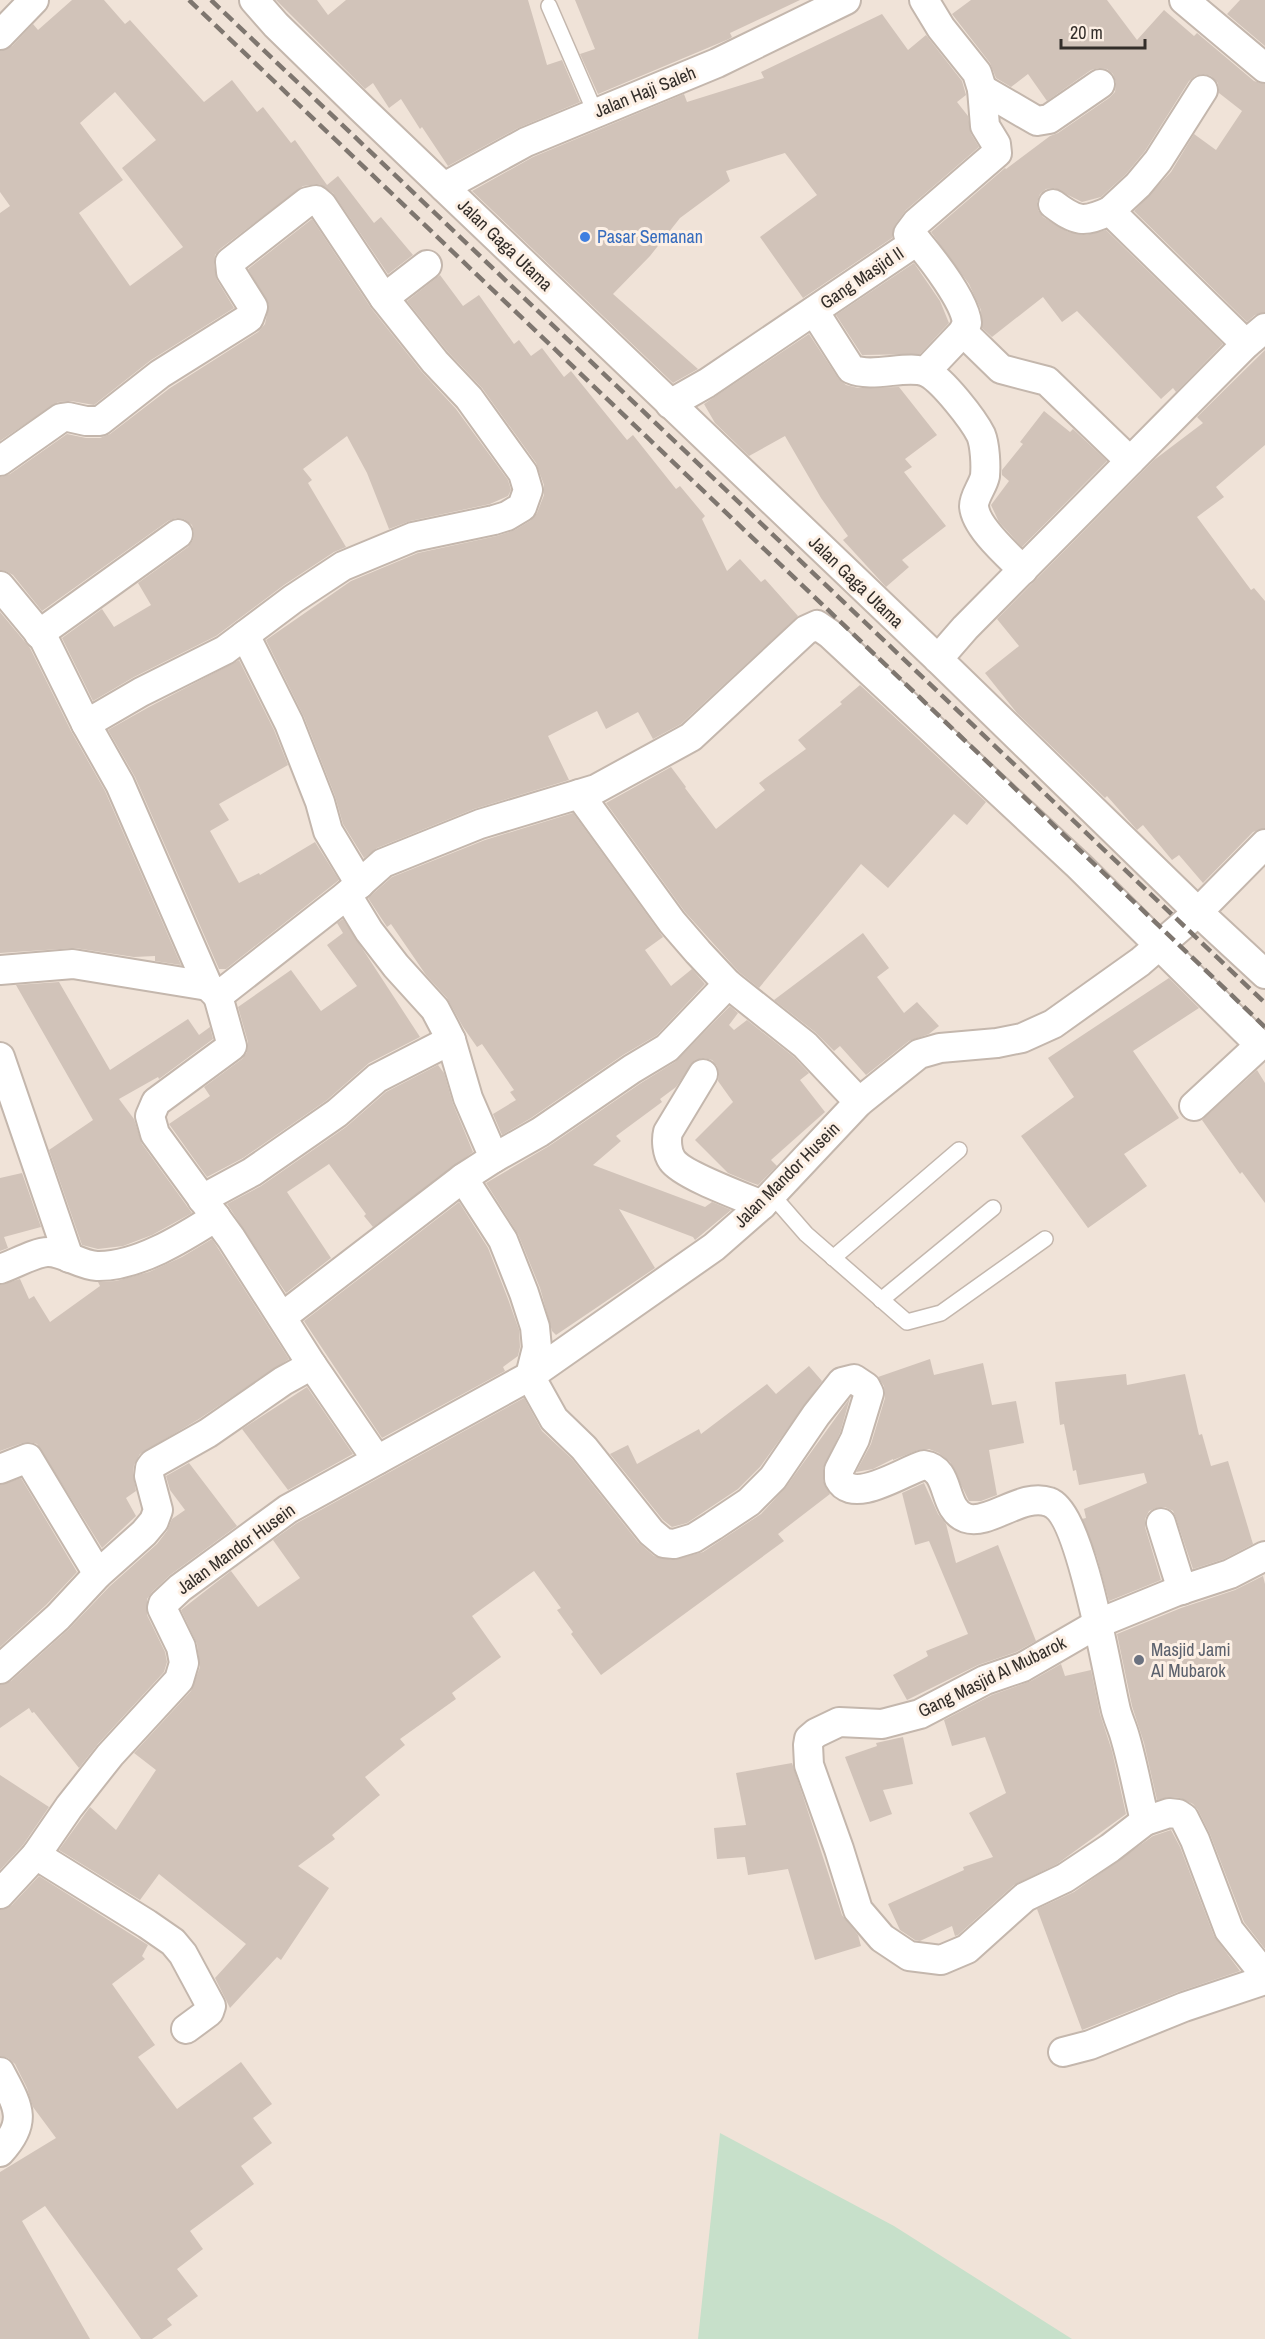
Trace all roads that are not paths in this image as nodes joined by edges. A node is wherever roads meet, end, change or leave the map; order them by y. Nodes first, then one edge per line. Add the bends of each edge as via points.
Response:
1 (33, 0) edge
2 (254, 0) edge
3 (846, 0) edge
4 (924, 0) edge
5 (1184, 0) edge
6 (549, 6) dead end
7 (0, 35) edge
8 (1265, 68) edge
9 (1100, 84) dead end
10 (982, 89) junction
11 (1203, 90) dead end
12 (595, 112) junction
13 (444, 186) junction
14 (1053, 204) dead end
15 (1110, 211) junction
16 (917, 241) junction
17 (427, 265) dead end
18 (384, 298) junction
19 (814, 311) junction
20 (963, 332) junction
21 (1255, 336) edge
22 (926, 371) junction
23 (670, 404) junction
24 (0, 461) edge
25 (1130, 461) junction
26 (178, 534) dead end
27 (1023, 570) junction
28 (0, 586) edge
29 (39, 634) junction
30 (245, 635) junction
31 (938, 659) junction
32 (86, 724) junction
33 (579, 794) junction
34 (1265, 844) edge
35 (353, 890) junction
36 (1198, 912) junction
37 (1160, 946) junction
38 (0, 970) edge
39 (1265, 974) edge
40 (728, 984) junction
41 (213, 991) junction
42 (451, 1040) junction
43 (1262, 1047) edge
44 (0, 1057) edge
45 (703, 1074) dead end
46 (859, 1102) junction
47 (1194, 1106) dead end
48 (959, 1150) dead end
49 (494, 1158) junction
50 (463, 1178) junction
51 (767, 1200) junction
52 (209, 1208) junction
53 (993, 1208) dead end
54 (1045, 1239) dead end
55 (69, 1258) junction
56 (833, 1258) junction
57 (0, 1269) edge
58 (881, 1300) junction
59 (282, 1317) junction
60 (312, 1365) junction
61 (530, 1376) junction
62 (377, 1460) junction
63 (0, 1469) edge
64 (1161, 1523) dead end
65 (1265, 1556) edge
66 (98, 1574) junction
67 (1182, 1590) junction
68 (1099, 1623) junction
69 (0, 1669) edge
70 (1145, 1821) junction
71 (36, 1855) junction
72 (0, 1894) edge
73 (1265, 1977) edge
74 (186, 2029) dead end
75 (1063, 2052) dead end
76 (0, 2072) edge
77 (0, 2152) edge

1 - 7 street
2 - 13 street, Jalan Gaga Utama via 284,34
3 - 12 street, Jalan Haji Saleh via 717,63
4 - 10 street, Gang Masjid II via 977,73
5 - 8 street
6 - 12 lane
9 - 10 street via 1049,119 1037,122
10 - 16 street, Gang Masjid II via 985,126 997,153 916,222 908,234
11 - 15 street via 1158,161
12 - 13 street, Jalan Haji Saleh via 526,142
13 - 23 street, Jalan Gaga Utama
14 - 15 street via 1071,218 1081,220
15 - 21 street
16 - 19 street, Gang Masjid II
16 - 20 street via 965,312 968,323
17 - 18 street
18 - 24 street via 322,205 316,200 307,202 230,262 231,272 253,307 249,318 160,374 107,417 95,422 61,418
18 - 30 street via 469,398 523,473 528,490 526,500 507,516 413,537 343,566
19 - 22 street via 851,369 870,373
19 - 23 street, Gang Masjid II
20 - 22 street
20 - 25 street via 1001,369 1047,381
21 - 25 street
22 - 27 street via 946,387 981,436 985,479 974,506 985,530
23 - 31 street, Jalan Gaga Utama
25 - 27 street
26 - 29 street
27 - 31 street
28 - 29 street
29 - 32 street
30 - 32 street via 225,650
30 - 35 street via 290,723
31 - 36 street, Jalan Gaga Utama
32 - 41 street via 120,784
33 - 35 street via 480,824 383,863
33 - 37 street via 596,789 691,737 806,630 817,625 965,758
33 - 40 street via 672,922
34 - 36 street
35 - 41 street
35 - 42 street via 369,931 435,1010
36 - 37 street, Jalan Mandor Husein
36 - 39 street, Jalan Gaga Utama
37 - 43 street
37 - 46 street, Jalan Mandor Husein via 1053,1024 1022,1038 919,1054
38 - 41 street via 73,964
40 - 46 street via 805,1045
40 - 49 street via 667,1048
41 - 52 street via 232,1046 156,1102 150,1116 155,1134
42 - 49 street via 468,1098
42 - 52 street via 377,1078 337,1113 252,1172
43 - 47 street
44 - 55 street
45 - 51 street via 668,1132 670,1158 682,1169
46 - 51 street, Jalan Mandor Husein
48 - 56 lane
49 - 50 street
50 - 59 street
50 - 61 street via 503,1240 524,1293 537,1348
51 - 56 lane
51 - 61 street, Jalan Mandor Husein via 714,1246
52 - 55 street via 186,1236 135,1260 96,1266
52 - 59 street
53 - 58 lane
54 - 58 lane via 941,1314 908,1322
55 - 57 street via 49,1252
56 - 58 lane
59 - 60 street
60 - 62 street
60 - 66 street via 153,1464 149,1476 158,1510 154,1521
61 - 62 street, Jalan Mandor Husein
61 - 68 street via 554,1419 584,1448 651,1532 664,1543 674,1544 694,1538 749,1502 773,1478 842,1382 854,1379 869,1390 869,1397 855,1439 839,1470 842,1485 859,1491 924,1465 939,1472 951,1504 969,1519 1022,1502 1050,1502 1060,1509 1073,1538
62 - 71 street, Jalan Mandor Husein via 288,1509 163,1604 162,1612 181,1647 184,1664 179,1680 111,1755
63 - 66 street via 28,1458
64 - 67 street
65 - 67 street, Gang Masjid Al Mubarok via 1230,1574
66 - 69 street via 58,1617
67 - 68 street, Gang Masjid Al Mubarok
68 - 70 street via 1115,1709
68 - 70 street, Gang Masjid Al Mubarok via 1023,1667 985,1680 920,1714 882,1724 839,1722 816,1733 809,1739 809,1765 858,1911 882,1938 909,1956 941,1960 967,1949 1025,1897 1065,1878
70 - 73 street via 1169,1813 1184,1818 1229,1930
71 - 72 street
71 - 74 street via 178,1947 211,2006
73 - 75 street
76 - 77 street via 20,2119 11,2140

